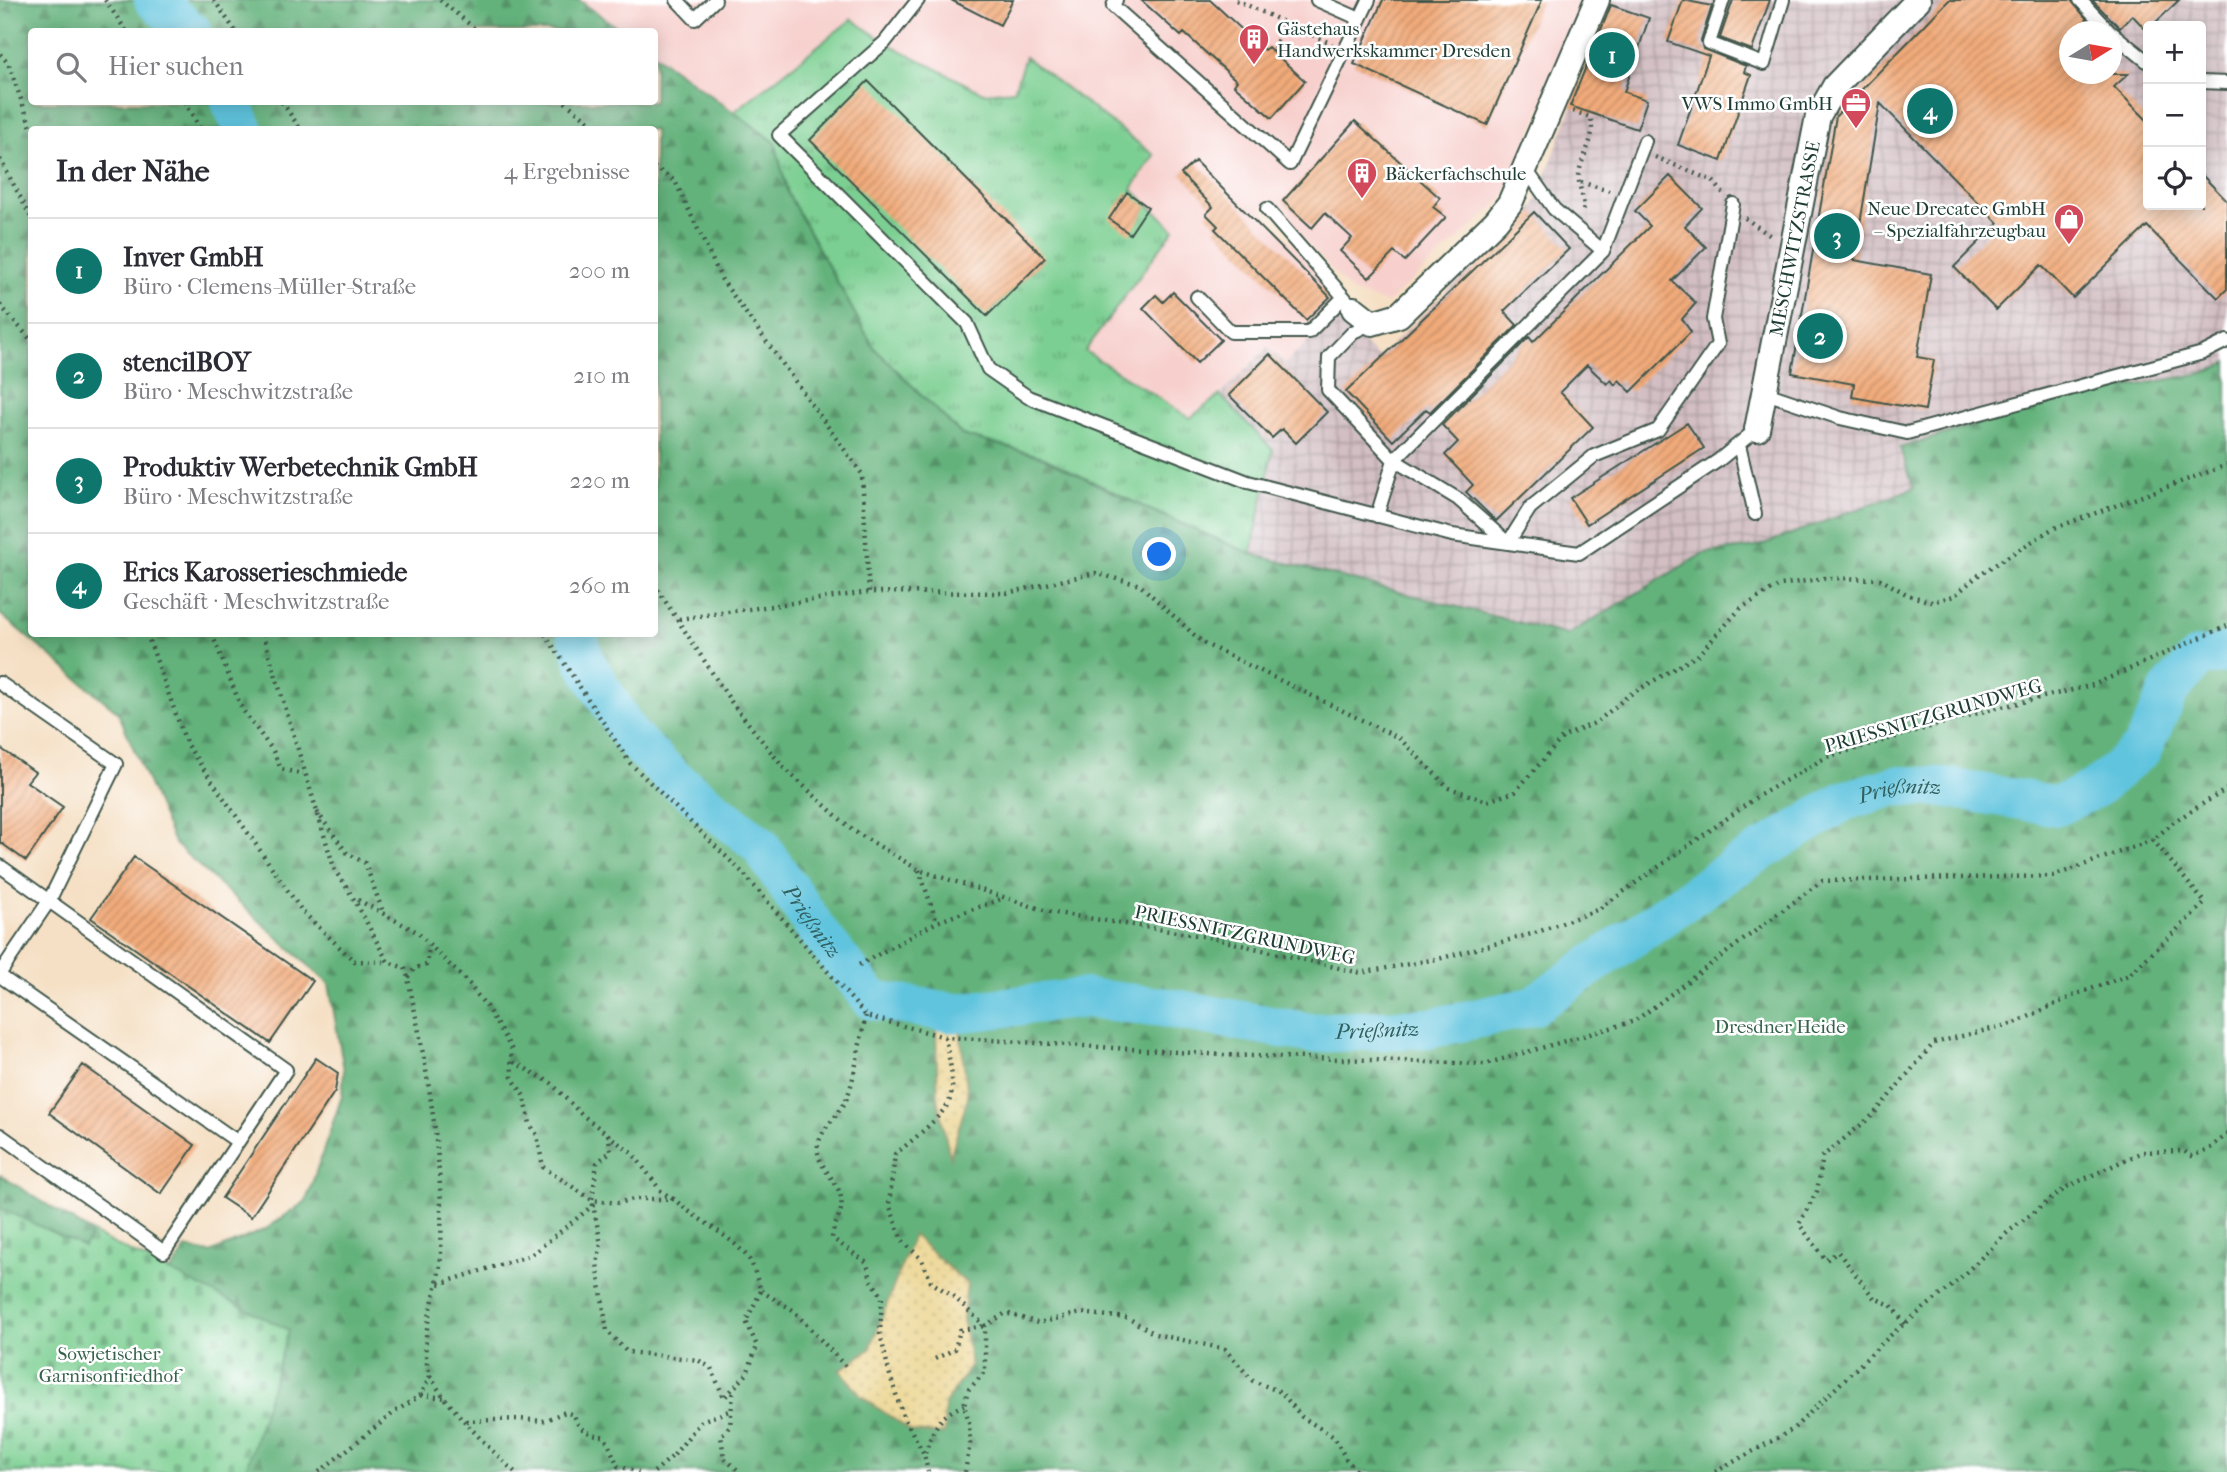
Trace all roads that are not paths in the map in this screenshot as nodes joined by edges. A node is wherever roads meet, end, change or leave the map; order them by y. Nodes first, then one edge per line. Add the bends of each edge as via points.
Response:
1 (677, 0) edge
2 (715, 0) edge
3 (918, 0) edge
4 (1317, 0) edge
5 (1369, 0) edge
6 (1597, 0) edge
7 (1723, 0) edge
8 (1783, 0) edge
9 (1918, 0) edge
10 (2080, 0) edge
11 (1114, 3) edge
12 (1360, 19) junction
13 (2100, 21) edge
14 (2122, 41) edge
15 (2143, 58) edge
16 (2206, 82) edge
17 (2227, 83) edge
18 (1645, 141) dead end
19 (1525, 168) junction
20 (1733, 204) dead end
21 (1267, 209) dead end
22 (1603, 251) junction
23 (1197, 297) dead end
24 (1357, 310) junction
25 (2227, 341) edge
26 (1766, 393) junction
27 (1748, 437) junction
28 (1394, 460) junction
29 (1755, 514) dead end
30 (1377, 516) junction
31 (1508, 543) junction
32 (0, 683) edge
33 (0, 866) edge
34 (49, 901) junction
35 (0, 974) edge
36 (0, 1135) edge
37 (237, 1142) junction

1 - 2 lane via 695,19
3 - 30 lane via 885,42 779,135 967,323 988,369 1028,397 1248,482
4 - 12 lane
5 - 12 lane
6 - 19 street
7 - 8 lane via 1709,43 1764,64
9 - 26 street, MESCHWITZSTRASSE via 1835,86 1818,116
10 - 13 lane
11 - 12 lane via 1290,164
14 - 15 lane
16 - 17 lane
18 - 22 lane
19 - 22 lane via 1554,209
19 - 24 street via 1510,203 1496,221 1399,315
20 - 31 lane via 1713,319 1718,344 1690,387 1658,430 1594,456 1530,508
21 - 24 lane
22 - 28 lane
23 - 24 lane via 1231,332 1309,332
24 - 28 lane via 1353,332 1329,357 1328,390
25 - 26 lane via 2203,353 1907,433 1840,418
26 - 27 street, MESCHWITZSTRASSE
27 - 29 lane
27 - 31 lane via 1579,553
28 - 30 lane
28 - 31 lane via 1458,499
30 - 31 lane
32 - 34 lane via 116,764
33 - 34 lane
34 - 35 lane
34 - 37 lane via 286,1070
35 - 37 lane
36 - 37 lane via 164,1252

